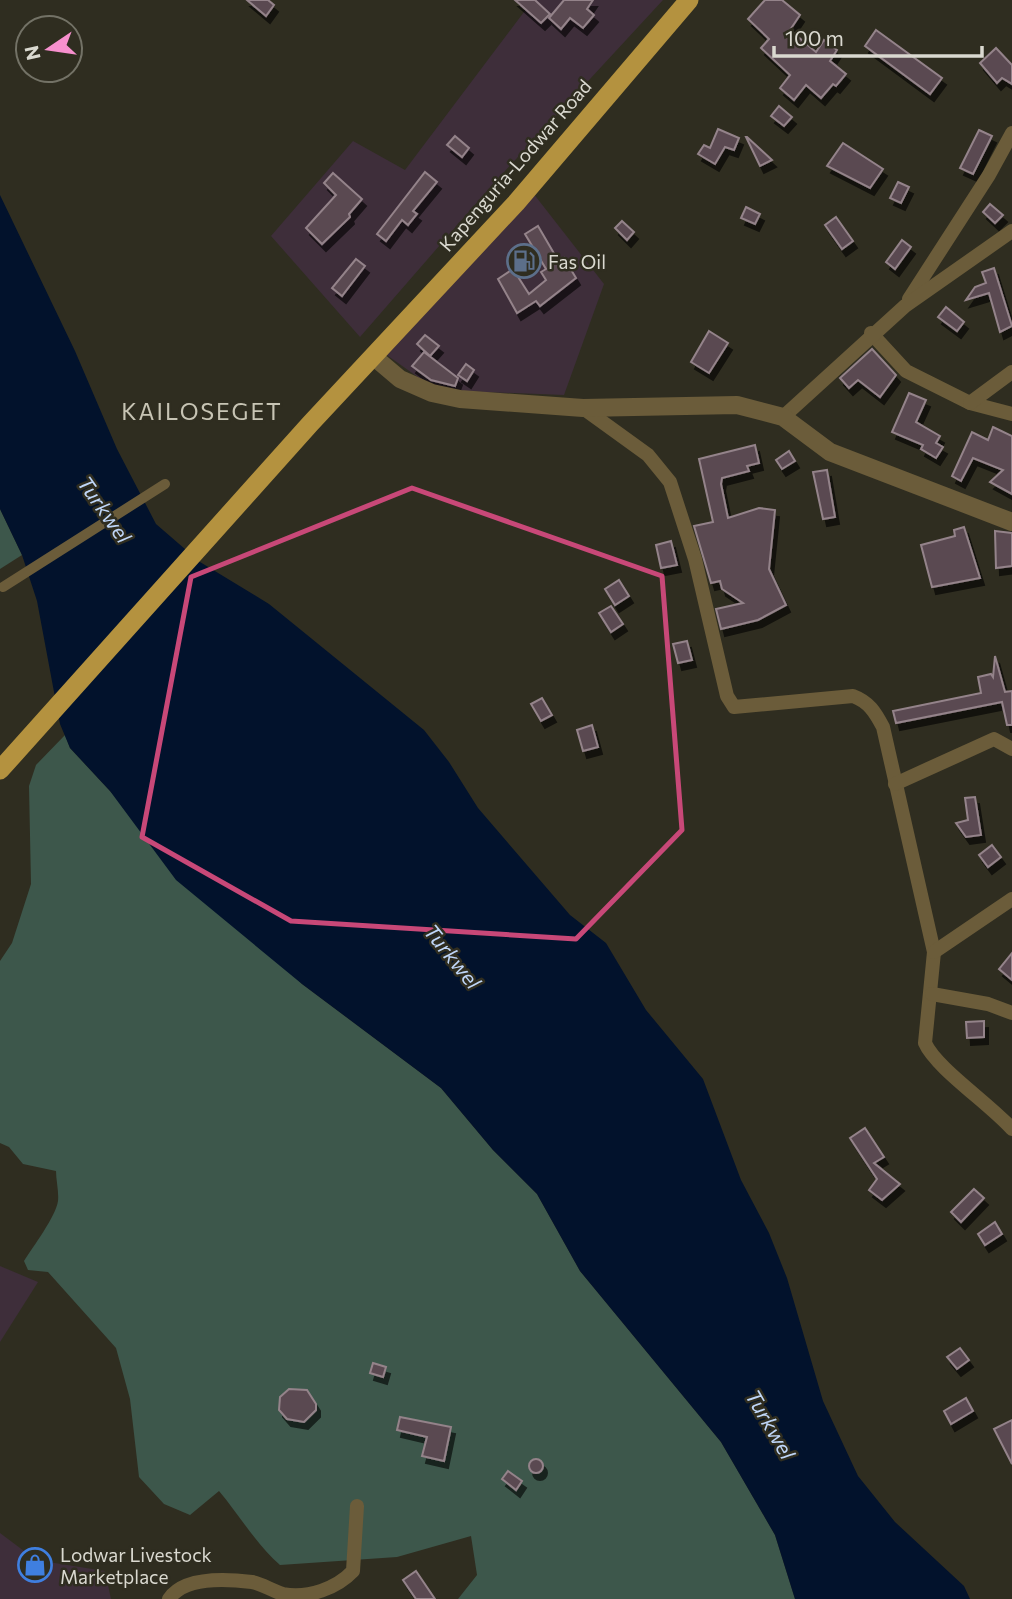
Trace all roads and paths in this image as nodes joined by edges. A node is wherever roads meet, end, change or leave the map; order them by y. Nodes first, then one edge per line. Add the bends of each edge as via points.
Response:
1 (689, 0) edge
2 (1012, 132) edge
3 (1012, 231) edge
4 (905, 306) junction
5 (872, 333) junction
6 (374, 357) junction
7 (1012, 372) edge
8 (1012, 402) edge
9 (970, 403) junction
10 (583, 408) junction
11 (988, 410) junction
12 (1012, 414) edge
13 (783, 417) junction
14 (165, 484) dead end
15 (1011, 518) edge
16 (3, 587) dead end
17 (1012, 750) edge
18 (0, 769) edge
19 (895, 785) junction
20 (1012, 899) edge
21 (933, 952) junction
22 (932, 994) junction
23 (1012, 1013) edge
24 (1012, 1129) edge
25 (357, 1506) dead end
26 (169, 1599) edge

1 - 6 highway, Kapenguria-Lodwar Road via 516,203
2 - 4 street
3 - 4 street
4 - 5 street
5 - 9 street via 906,371
5 - 13 street
6 - 10 street via 400,379 432,393 500,404
6 - 18 highway, Kapenguria-Lodwar Road
7 - 9 street
8 - 11 street
9 - 11 street
10 - 13 street via 737,405
10 - 19 street via 648,455 670,482 695,559 727,696 734,707 853,696 864,700 883,727
11 - 12 street
13 - 15 street via 830,452
14 - 16 street
17 - 19 street via 994,739
19 - 21 street
20 - 21 street
21 - 22 street
22 - 23 street
22 - 24 street via 925,1043 931,1056
25 - 26 street via 353,1570 337,1585 296,1595 254,1583 205,1582 183,1588

